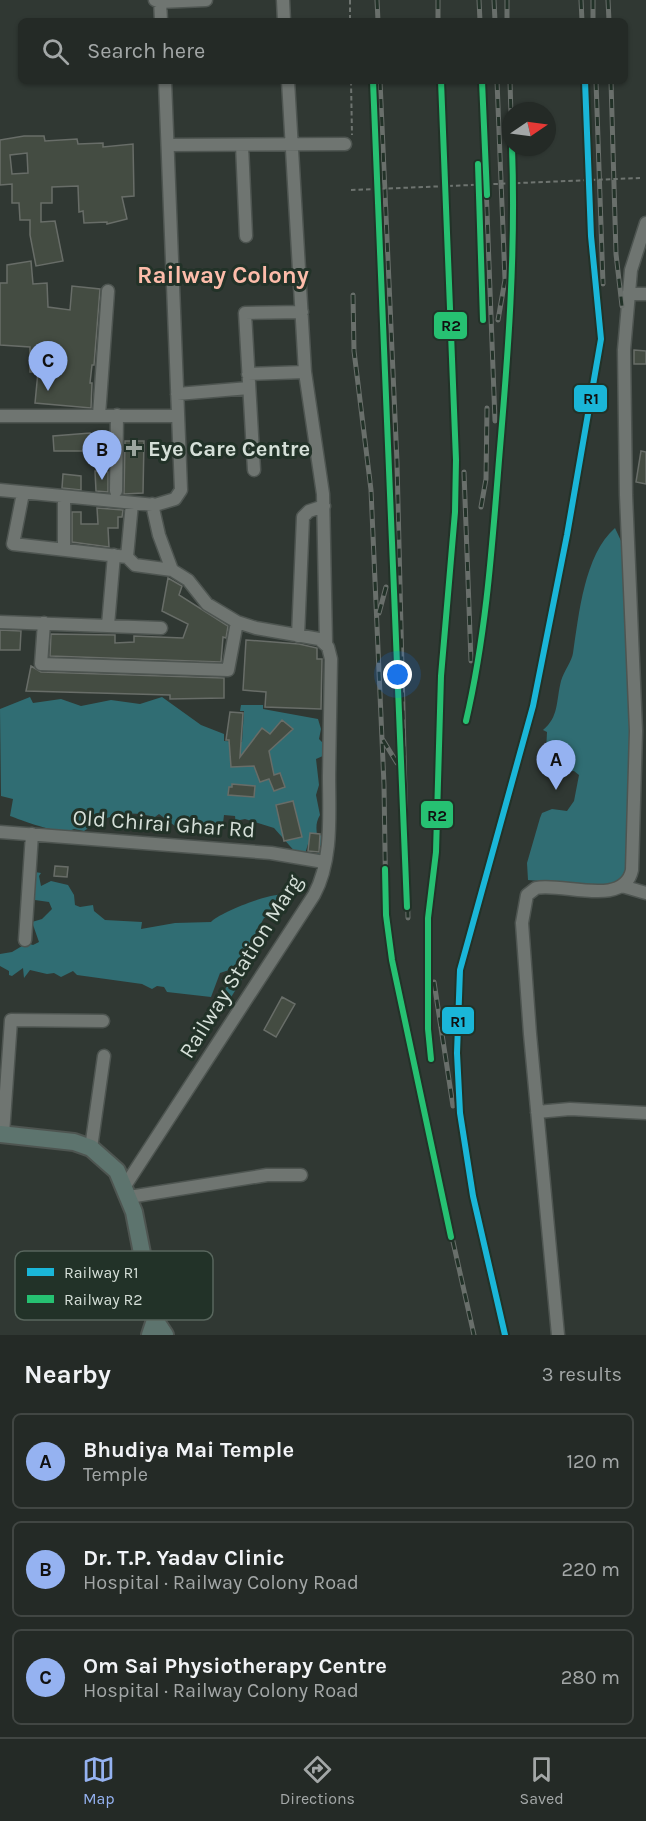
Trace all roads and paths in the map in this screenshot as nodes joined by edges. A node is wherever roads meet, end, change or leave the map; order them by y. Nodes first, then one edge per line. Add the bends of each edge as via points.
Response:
1 (206, 0) edge
2 (283, 0) edge
3 (350, 0) edge
4 (158, 1) edge
5 (161, 18) edge
6 (285, 18) edge
7 (350, 18) edge
8 (165, 84) edge
9 (288, 84) edge
10 (351, 84) edge
11 (292, 144) junction
12 (345, 144) joint
13 (242, 145) junction
14 (168, 146) junction
15 (640, 177) dead end
16 (351, 190) dead end
17 (646, 223) edge
18 (246, 236) dead end
19 (108, 291) dead end
20 (628, 294) junction
21 (646, 294) edge
22 (302, 312) junction
23 (305, 372) junction
24 (248, 374) junction
25 (249, 388) junction
26 (177, 394) junction
27 (99, 415) junction
28 (117, 415) junction
29 (0, 416) edge
30 (177, 416) junction
31 (254, 470) dead end
32 (0, 490) edge
33 (116, 491) dead end
34 (23, 493) junction
35 (64, 498) junction
36 (132, 503) junction
37 (152, 504) junction
38 (324, 506) junction
39 (64, 549) junction
40 (114, 555) junction
41 (127, 557) junction
42 (172, 570) junction
43 (0, 621) edge
44 (237, 622) junction
45 (44, 623) junction
46 (108, 625) junction
47 (161, 628) dead end
48 (298, 636) junction
49 (326, 643) junction
50 (640, 773) edge
51 (0, 832) edge
52 (32, 834) junction
53 (324, 862) junction
54 (622, 886) junction
55 (646, 892) edge
56 (25, 940) dead end
57 (103, 1021) dead end
58 (104, 1056) dead end
59 (537, 1112) junction
60 (646, 1113) edge
61 (1, 1134) edge
62 (91, 1148) junction
63 (301, 1175) dead end
64 (127, 1192) junction
65 (138, 1251) edge
66 (153, 1327) edge
67 (165, 1335) edge
68 (558, 1335) edge

1 - 4 street
2 - 6 street
3 - 7 path
4 - 5 street
8 - 14 street
9 - 11 street, Railway Station Marg
10 - 12 path via 352,143
11 - 12 street
11 - 13 street
11 - 22 street, Railway Station Marg
13 - 14 street
13 - 18 street
14 - 26 street
15 - 16 path, bridge
17 - 20 street
19 - 27 street
20 - 21 street
20 - 50 street via 624,350 626,495
22 - 23 street, Railway Station Marg
22 - 24 street via 245,313
23 - 24 street
23 - 38 street, Railway Station Marg
24 - 25 street
25 - 26 street
25 - 31 street
26 - 30 street
27 - 28 street
27 - 29 street
28 - 30 street
28 - 33 street
30 - 37 street via 181,490 174,499
32 - 34 street
34 - 35 street
34 - 39 street via 13,544
35 - 36 street
35 - 39 street
36 - 37 street
36 - 41 street
37 - 42 street
38 - 48 street via 303,517
38 - 49 street, Railway Station Marg
39 - 40 street
40 - 41 street
40 - 46 street
41 - 42 street via 135,566
42 - 44 street via 188,580 207,604
43 - 45 street
44 - 45 street via 228,670 41,664
44 - 48 street
45 - 46 street
46 - 47 street
48 - 49 street
49 - 53 street, Railway Station Marg via 331,659 329,821
50 - 54 street via 632,870
51 - 52 street, Old Chirai Ghar Rd
52 - 53 street, Old Chirai Ghar Rd via 271,853
52 - 56 street
53 - 64 street, Railway Station Marg via 314,895
54 - 55 street
54 - 59 street via 606,891 542,886 527,895 522,923
57 - 61 street via 11,1020
58 - 62 street
59 - 60 street via 578,1109
59 - 68 street
61 - 62 highway via 53,1138
62 - 64 highway via 117,1172
63 - 64 street via 267,1175
64 - 65 highway
66 - 67 highway

